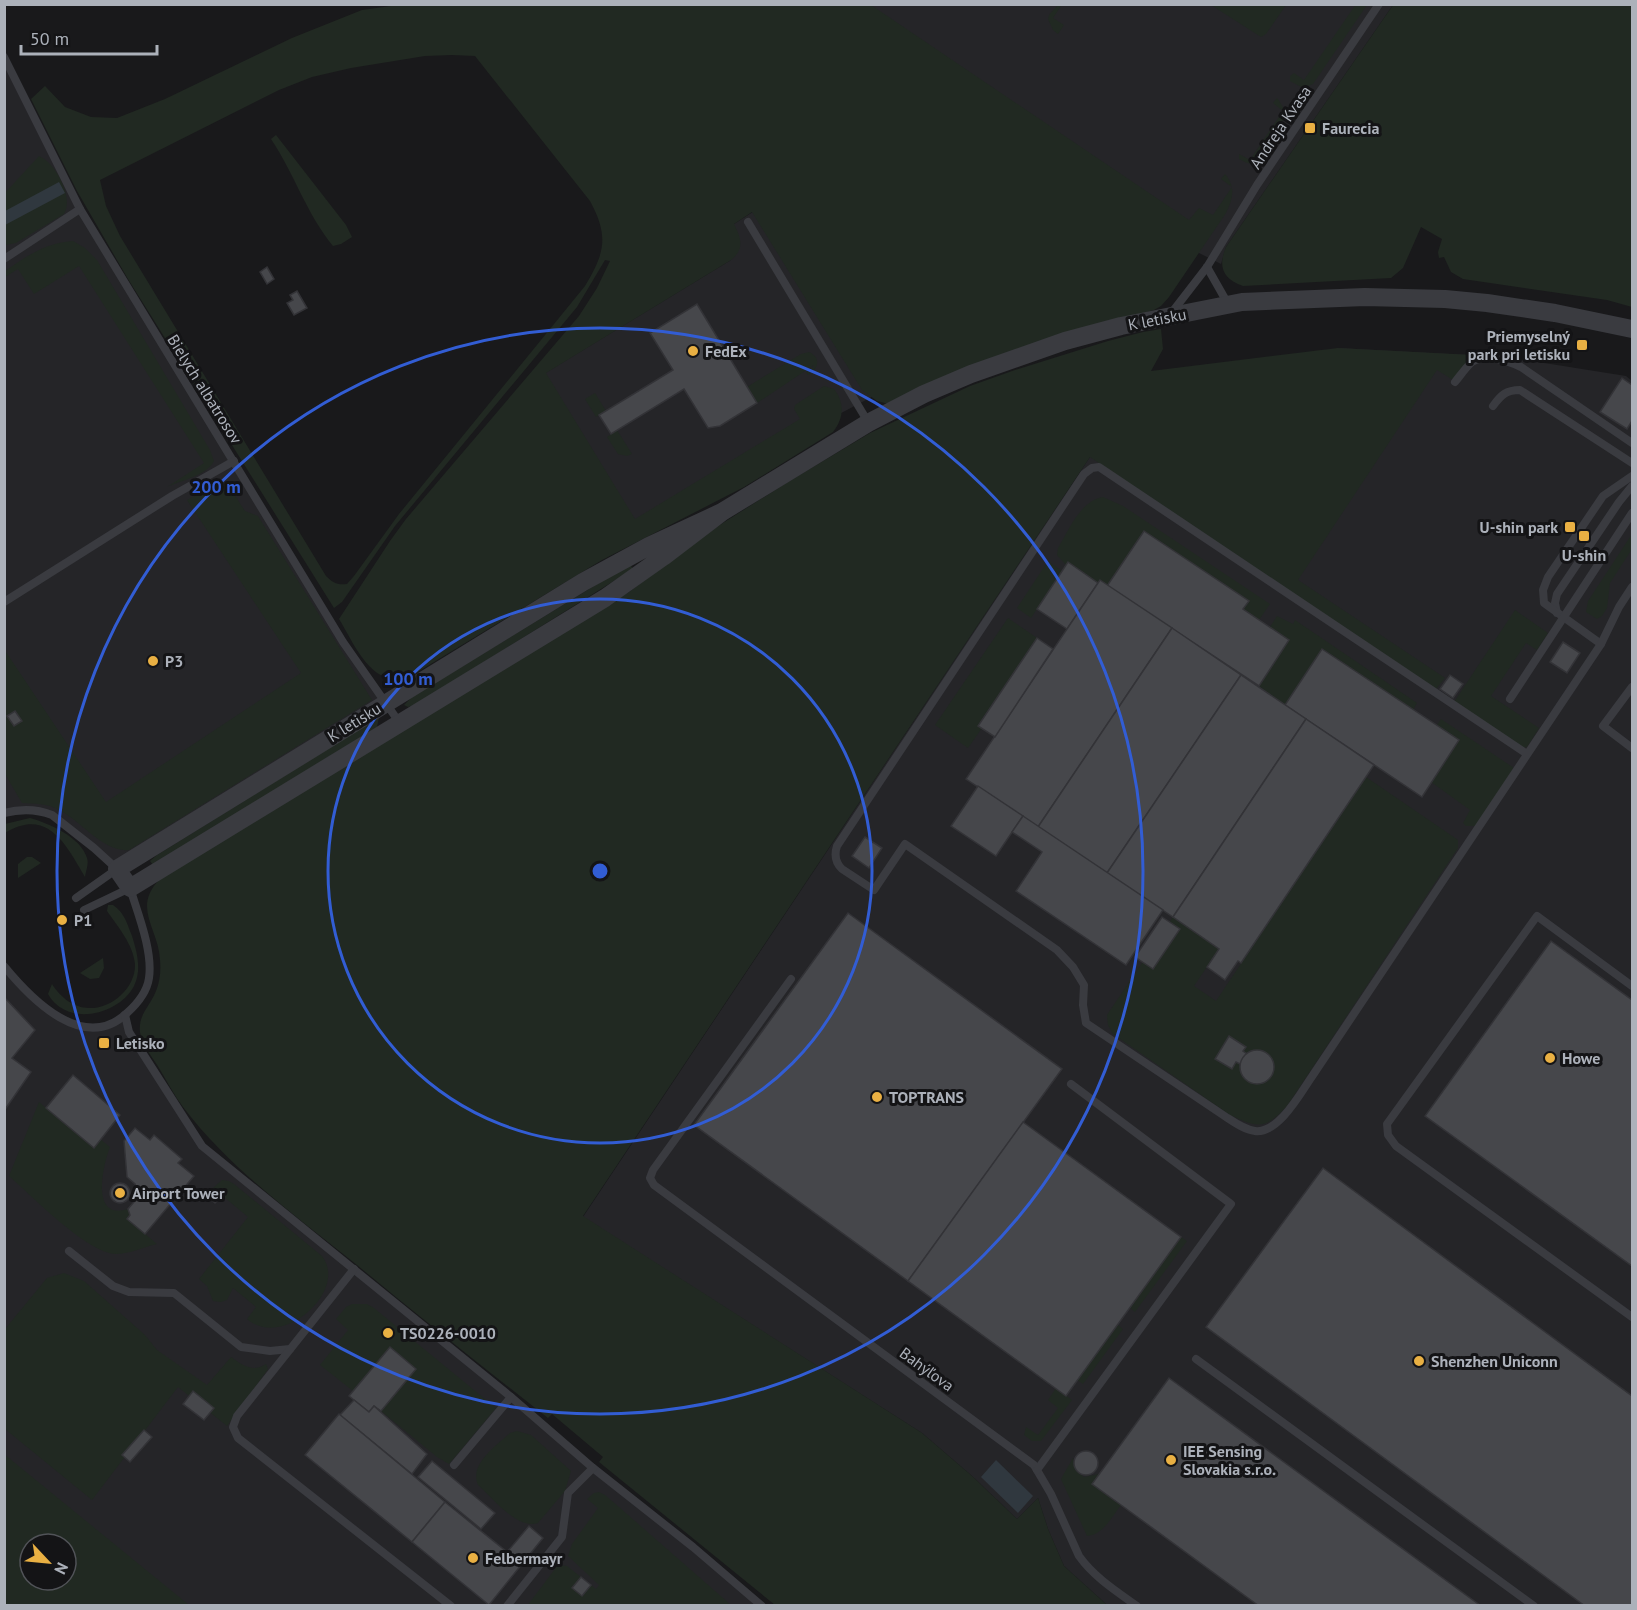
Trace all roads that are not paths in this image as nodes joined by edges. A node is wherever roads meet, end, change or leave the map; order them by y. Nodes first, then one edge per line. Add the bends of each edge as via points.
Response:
1 (1379, 4) edge
2 (4, 57) edge
3 (80, 209) junction
4 (748, 222) dead end
5 (4, 259) edge
6 (1207, 267) junction
7 (1228, 304) junction
8 (1169, 317) junction
9 (1632, 329) edge
10 (1455, 382) dead end
11 (1492, 406) dead end
12 (868, 423) junction
13 (1632, 443) edge
14 (234, 461) junction
15 (1632, 463) edge
16 (1632, 476) edge
17 (1632, 486) edge
18 (722, 512) junction
19 (1632, 513) edge
20 (1632, 587) edge
21 (4, 602) edge
22 (1560, 615) junction
23 (1601, 644) junction
24 (1632, 687) edge
25 (1510, 699) dead end
26 (386, 702) junction
27 (400, 723) junction
28 (1632, 748) edge
29 (1527, 754) junction
30 (4, 813) edge
31 (117, 869) junction
32 (130, 888) junction
33 (76, 898) dead end
34 (84, 910) dead end
35 (4, 966) edge
36 (791, 979) dead end
37 (1632, 986) edge
38 (125, 1015) junction
39 (1071, 1084) dead end
40 (69, 1251) dead end
41 (354, 1269) junction
42 (1632, 1317) edge
43 (290, 1349) junction
44 (1196, 1359) dead end
45 (511, 1397) junction
46 (454, 1465) dead end
47 (593, 1468) junction
48 (1037, 1470) junction
49 (451, 1605) edge
50 (507, 1605) edge
51 (762, 1605) edge
52 (1137, 1605) edge
53 (1534, 1605) edge

1 - 6 lane, Andreja Kvasa via 1257,185
2 - 3 lane, Bielych albatrosov
3 - 5 lane
3 - 14 lane, Bielych albatrosov
4 - 12 lane
6 - 7 lane
6 - 8 lane, Andreja Kvasa
7 - 8 street, K letisku
7 - 9 street, K letisku via 1365,297 1445,299
8 - 12 street, K letisku via 1121,326 1014,357 924,394
10 - 13 lane via 1473,362 1507,361
11 - 15 lane via 1509,390 1520,390
12 - 18 street, K letisku
14 - 21 lane
14 - 26 lane, Bielych albatrosov via 343,642
16 - 22 lane via 1603,496 1548,577 1544,603
17 - 22 lane via 1557,594 1555,603
18 - 26 street, K letisku via 583,582
18 - 27 street, K letisku via 605,598
19 - 22 lane
20 - 23 lane
22 - 23 lane
22 - 25 lane
23 - 29 lane
24 - 28 lane via 1603,726
26 - 27 lane, Bielych albatrosov
26 - 31 street, K letisku
27 - 32 street, K letisku
29 - 29 lane via 1099,467 1092,468 1084,474 837,846 835,858 842,869 874,890 905,844 1057,950 1084,985 1086,1023 1226,1117 1246,1129 1263,1131 1282,1119 1313,1075
30 - 31 lane via 26,810 52,815
31 - 32 street
31 - 33 lane
32 - 34 lane
32 - 38 lane via 147,945 149,978 138,1002
35 - 38 lane via 35,1000 70,1023 102,1025
36 - 48 lane, Bahýľova via 651,1178 659,1190
37 - 42 lane via 1537,916 1387,1124 1396,1146
38 - 41 lane via 129,1032 202,1146
39 - 48 lane via 1231,1204
40 - 43 lane via 113,1286 144,1294 174,1293 241,1347
41 - 43 lane
41 - 45 lane
43 - 49 lane via 237,1416 233,1427 238,1438
44 - 53 lane
45 - 46 lane
45 - 47 lane
47 - 50 lane via 568,1493 562,1537
47 - 51 lane
48 - 52 lane, Bahýľova via 1086,1566

